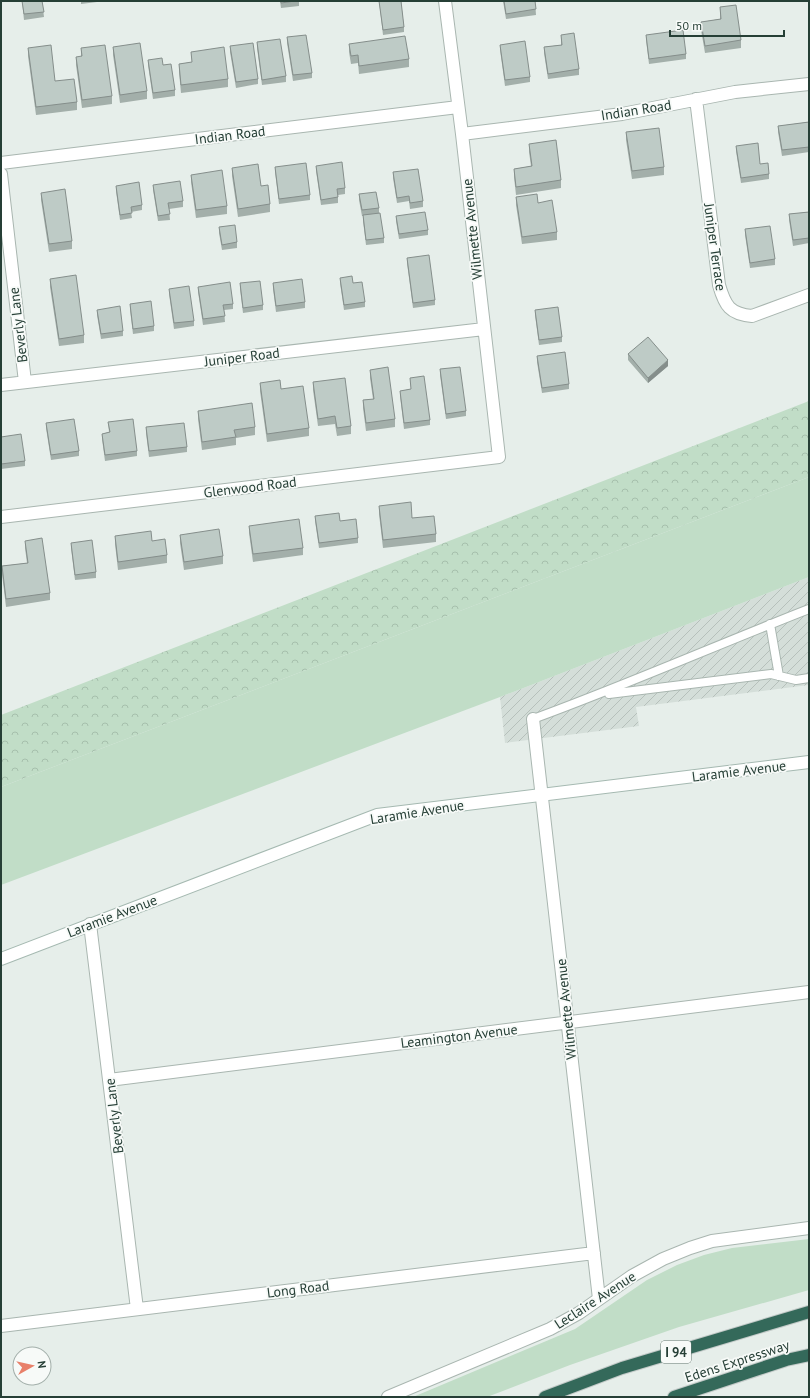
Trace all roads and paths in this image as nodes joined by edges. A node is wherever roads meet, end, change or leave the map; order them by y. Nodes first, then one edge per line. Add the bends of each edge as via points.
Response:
1 (444, 1) edge
2 (809, 84) edge
3 (696, 99) junction
4 (458, 107) junction
5 (462, 134) junction
6 (1, 163) edge
7 (1, 174) edge
8 (809, 295) edge
9 (484, 329) junction
10 (25, 382) junction
11 (1, 385) edge
12 (499, 457) joint
13 (1, 517) edge
14 (809, 609) edge
15 (770, 624) junction
16 (779, 676) junction
17 (809, 678) edge
18 (597, 696) junction
19 (533, 719) joint
20 (809, 762) edge
21 (542, 795) junction
22 (90, 924) junction
23 (1, 959) edge
24 (809, 992) edge
25 (568, 1022) junction
26 (110, 1080) junction
27 (809, 1228) edge
28 (594, 1253) junction
29 (599, 1299) junction
30 (137, 1309) junction
31 (809, 1312) edge
32 (1, 1326) edge
33 (809, 1355) edge
34 (388, 1397) edge
35 (545, 1397) edge
36 (674, 1397) edge

1 - 4 street, Wilmette Avenue
2 - 3 street, Indian Road
3 - 5 street, Indian Road via 622,114
3 - 8 street, Juniper Terrace via 719,286 727,306 734,312 752,316
4 - 5 street, Wilmette Avenue
4 - 6 street, Indian Road
5 - 9 street, Wilmette Avenue
7 - 10 street, Beverly Lane
9 - 10 street, Juniper Road
9 - 12 street, Wilmette Avenue
10 - 11 street, Juniper Road
12 - 13 street, Glenwood Road
14 - 15 lane
15 - 16 lane
15 - 18 lane
16 - 17 lane via 796,680
16 - 18 lane via 771,674
18 - 19 lane
19 - 21 street, Wilmette Avenue
20 - 21 street, Laramie Avenue
21 - 22 street, Laramie Avenue via 377,815
21 - 25 street, Wilmette Avenue
22 - 23 street, Laramie Avenue
22 - 26 street, Beverly Lane
24 - 25 street, Leamington Avenue
25 - 26 street, Leamington Avenue
25 - 28 street, Wilmette Avenue
26 - 30 street, Beverly Lane
27 - 29 street, Leclaire Avenue via 697,1245 632,1276
28 - 29 street, Wilmette Avenue
28 - 30 street, Long Road
29 - 34 street, Leclaire Avenue via 550,1329
30 - 32 street, Long Road
31 - 35 highway, Edens Expressway / I 94 via 622,1368
33 - 36 highway, Edens Expressway via 786,1360

